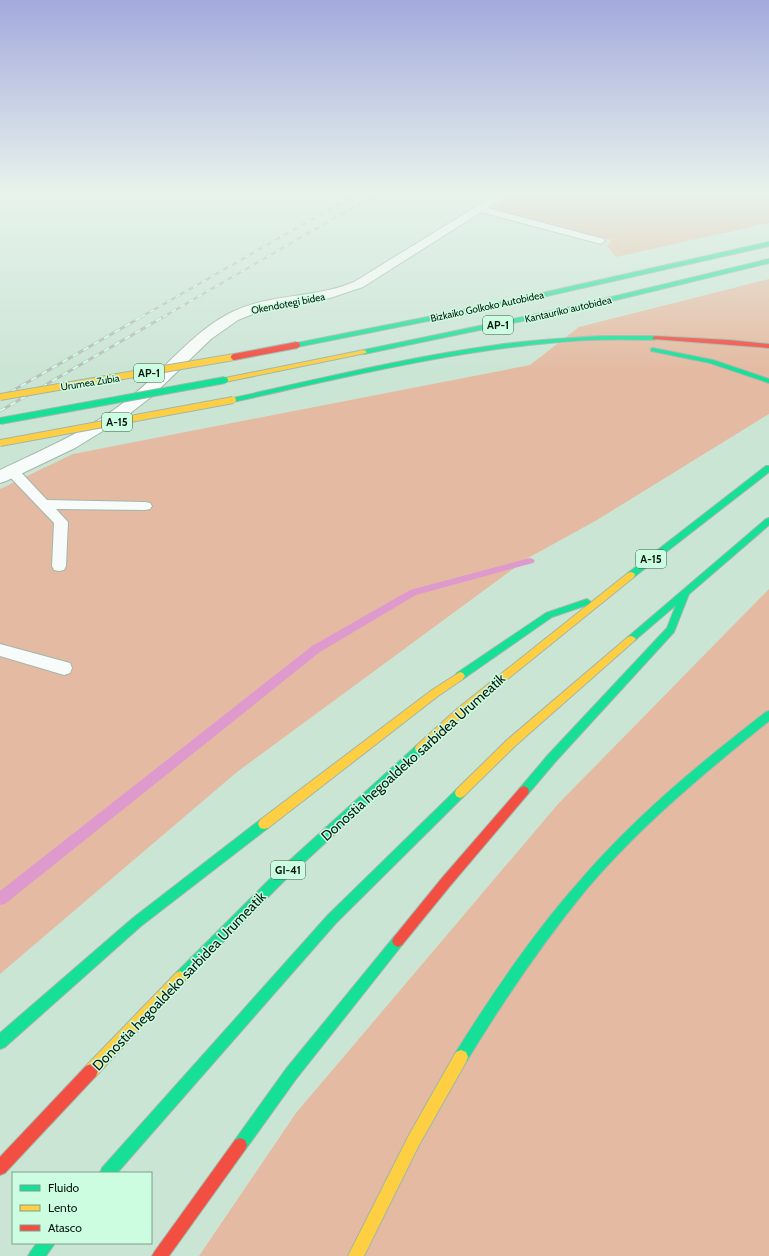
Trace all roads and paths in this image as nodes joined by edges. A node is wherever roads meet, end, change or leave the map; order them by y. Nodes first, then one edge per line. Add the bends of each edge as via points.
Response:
1 (412, 252) edge
2 (719, 252) edge
3 (735, 252) edge
4 (769, 260) edge
5 (676, 265) junction
6 (297, 345) joint
7 (769, 346) edge
8 (593, 347) dead end
9 (645, 350) dead end
10 (225, 380) joint
11 (769, 381) edge
12 (316, 383) junction
13 (0, 397) edge
14 (0, 421) edge
15 (0, 443) edge
16 (769, 468) edge
17 (6, 474) edge
18 (44, 504) junction
19 (145, 506) dead end
20 (769, 521) edge
21 (59, 566) dead end
22 (686, 591) junction
23 (601, 598) junction
24 (0, 650) edge
25 (64, 668) dead end
26 (769, 715) edge
27 (0, 1042) edge
28 (0, 1168) edge
29 (108, 1172) edge
30 (46, 1244) edge
31 (36, 1256) edge
32 (160, 1256) edge
33 (356, 1256) edge

1 - 17 street, Okendotegi bidea via 350,288 319,297 265,305 226,321 192,346 158,384 118,416
2 - 5 highway
3 - 5 highway, AP-1
4 - 10 highway, Kantauriko autobidea / AP-1 via 647,292 509,323
5 - 6 highway, Bizkaiko Golkoko Autobidea / AP-1 via 493,306
6 - 13 highway, Urumea Zubia / AP-1, bridge
7 - 12 highway via 616,336 523,344 451,354
8 - 12 highway via 506,353
9 - 11 highway via 687,356 735,368
10 - 14 highway, Urumea Zubia / AP-1, bridge
12 - 15 highway, A-15, bridge
16 - 23 highway, A-15
17 - 18 lane
18 - 19 lane
18 - 21 lane via 61,522
20 - 22 highway
22 - 29 highway via 511,743 332,919
22 - 32 highway via 671,630 552,758 446,882 291,1074
23 - 27 highway via 549,614 434,693 137,922
23 - 28 highway, Donostia hegoaldeko sarbidea Urumeatik / GI-41 via 460,712 282,875 153,1004
24 - 25 lane
26 - 33 highway via 718,754 666,799 612,853 557,916 501,993 444,1086 380,1203
30 - 31 highway

